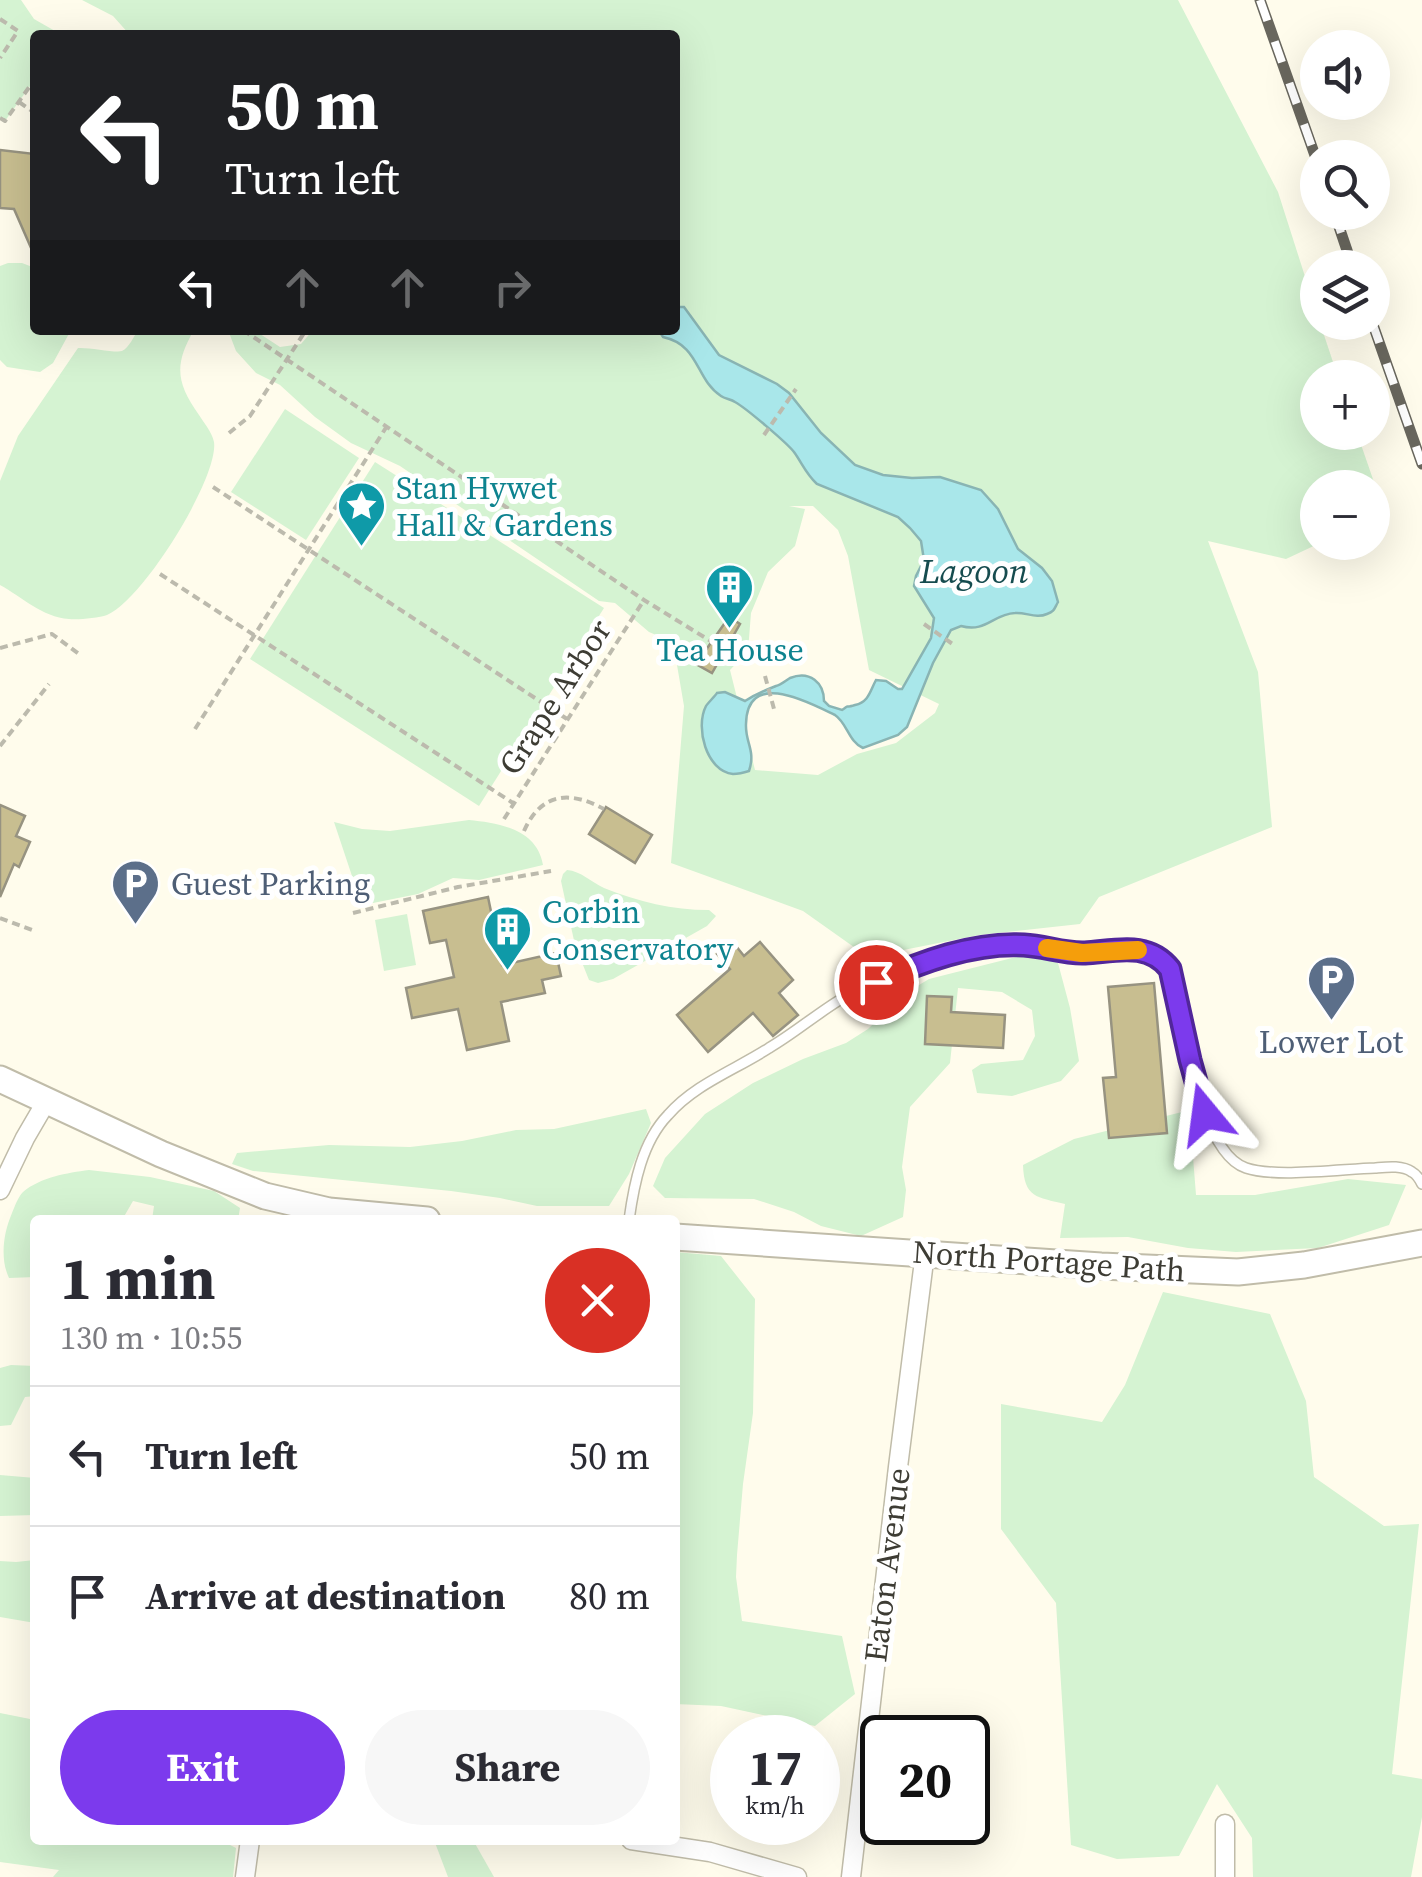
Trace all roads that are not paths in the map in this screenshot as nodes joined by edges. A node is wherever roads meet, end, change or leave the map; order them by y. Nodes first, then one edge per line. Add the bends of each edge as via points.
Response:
1 (0, 1079) edge
2 (46, 1102) junction
3 (1422, 1184) edge
4 (0, 1190) edge
5 (328, 1215) edge
6 (629, 1215) edge
7 (680, 1237) edge
8 (1422, 1244) edge
9 (925, 1254) junction
10 (1225, 1824) dead end
11 (249, 1845) edge
12 (664, 1845) edge
13 (246, 1877) edge
14 (798, 1877) edge
15 (851, 1877) edge
16 (1225, 1877) edge

1 - 2 main road
2 - 4 street
2 - 5 main road via 218,1178
3 - 6 lane via 1395,1167 1245,1168 1222,1147 1205,1114 1175,985 1162,959 1137,950 996,946 922,963 839,1000 685,1099 653,1135
7 - 9 main road, North Portage Path
8 - 9 main road, North Portage Path via 1238,1272
9 - 15 street, Eaton Avenue
10 - 16 street
11 - 13 street
12 - 14 street

